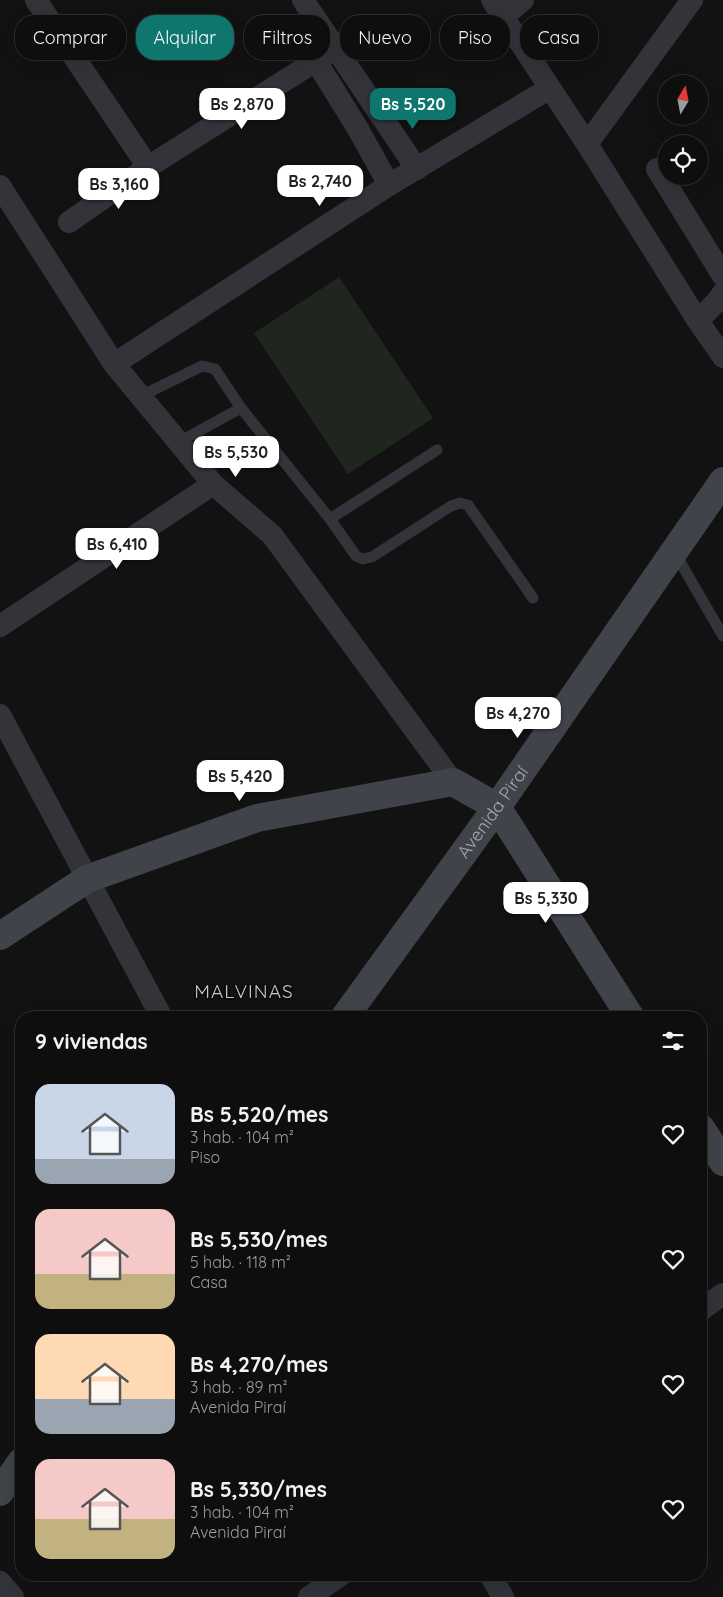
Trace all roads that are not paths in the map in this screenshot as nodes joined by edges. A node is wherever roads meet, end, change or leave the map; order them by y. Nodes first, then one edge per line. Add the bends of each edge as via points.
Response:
1 (36, 0) edge
2 (303, 0) edge
3 (523, 0) edge
4 (692, 0) edge
5 (497, 8) edge
6 (336, 48) junction
7 (316, 61) junction
8 (550, 88) junction
9 (587, 144) junction
10 (148, 167) junction
11 (417, 169) junction
12 (657, 169) dead end
13 (389, 185) junction
14 (0, 186) edge
15 (69, 222) dead end
16 (723, 276) edge
17 (723, 293) edge
18 (698, 321) junction
19 (723, 358) edge
20 (114, 364) junction
21 (142, 396) junction
22 (241, 408) junction
23 (179, 442) junction
24 (437, 450) dead end
25 (723, 482) edge
26 (214, 484) junction
27 (330, 519) junction
28 (674, 551) junction
29 (534, 598) dead end
30 (0, 626) edge
31 (723, 636) edge
32 (0, 715) edge
33 (453, 782) junction
34 (497, 807) junction
35 (87, 879) junction
36 (0, 936) edge
37 (158, 1011) edge
38 (349, 1011) edge
39 (627, 1011) edge
40 (707, 1137) edge
41 (723, 1162) edge
42 (723, 1294) edge
43 (707, 1306) edge
44 (15, 1471) edge
45 (0, 1492) edge
46 (332, 1581) edge
47 (494, 1581) edge
48 (0, 1582) edge
49 (12, 1597) edge
50 (308, 1597) edge
51 (503, 1597) edge

1 - 10 street
2 - 6 street
3 - 5 street
4 - 9 street
5 - 8 street
6 - 7 street
6 - 11 street
7 - 10 street
7 - 13 street
8 - 9 street
8 - 11 street
9 - 18 street
10 - 15 street
11 - 13 street
12 - 16 street
13 - 20 street
14 - 20 street
17 - 18 street
18 - 19 street
20 - 21 street
21 - 22 lane via 202,366 215,369
21 - 23 street
22 - 23 lane
22 - 27 lane
23 - 26 street
24 - 27 lane
25 - 28 street, Avenida Piraí
26 - 30 street
26 - 33 street via 272,535
27 - 29 lane via 356,556 363,559 372,557 451,506 460,503 468,506
28 - 31 lane
28 - 34 street, Avenida Piraí
32 - 35 street
33 - 34 street
33 - 35 street via 257,818
34 - 38 street, Avenida Piraí
34 - 39 street
35 - 36 street
35 - 37 street
40 - 41 street
42 - 43 street
44 - 45 street
46 - 50 street
47 - 51 street
48 - 49 street

